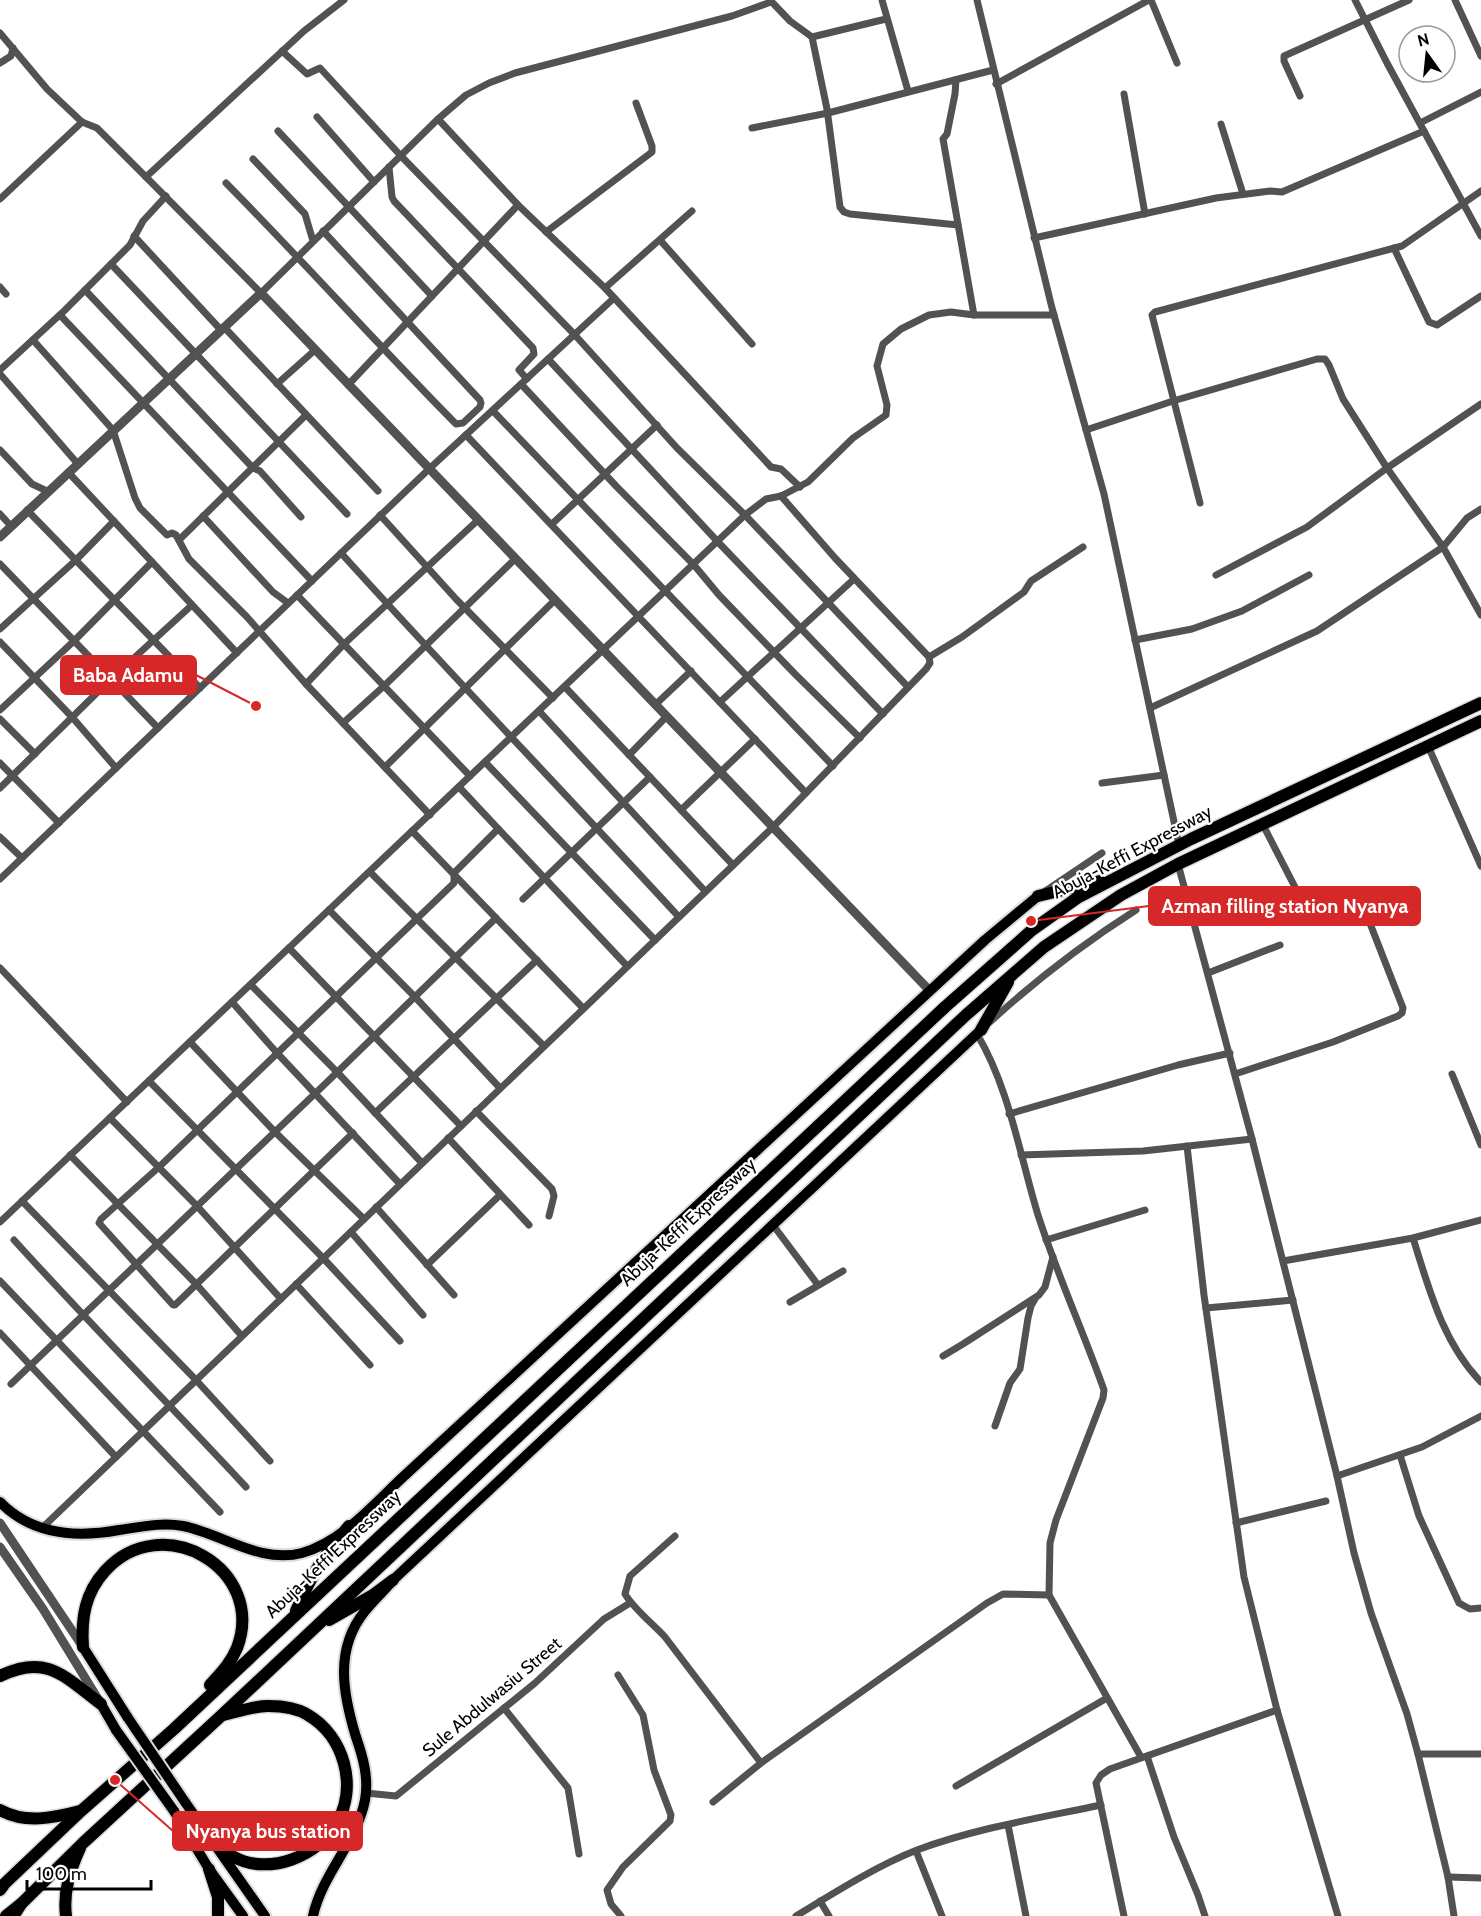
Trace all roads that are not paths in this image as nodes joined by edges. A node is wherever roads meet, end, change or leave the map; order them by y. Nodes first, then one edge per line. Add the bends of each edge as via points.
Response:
1 (344, 0) edge
2 (882, 0) edge
3 (977, 0) edge
4 (1150, 0) edge
5 (1356, 0) edge
6 (1409, 0) edge
7 (1455, 0) edge
8 (770, 1) edge
9 (886, 19) junction
10 (1366, 20) junction
11 (0, 33) edge
12 (812, 37) junction
13 (13, 48) junction
14 (282, 51) junction
15 (1481, 56) edge
16 (0, 63) edge
17 (1177, 63) dead end
18 (993, 70) junction
19 (956, 80) junction
20 (996, 84) junction
21 (908, 91) junction
22 (1481, 92) edge
23 (1124, 94) dead end
24 (1300, 96) dead end
25 (636, 104) dead end
26 (828, 113) junction
27 (317, 117) dead end
28 (438, 119) junction
29 (82, 122) junction
30 (1420, 123) junction
31 (1221, 124) dead end
32 (752, 128) dead end
33 (278, 131) dead end
34 (1424, 131) junction
35 (401, 156) junction
36 (253, 159) dead end
37 (389, 167) junction
38 (146, 177) junction
39 (374, 182) junction
40 (225, 183) dead end
41 (1481, 191) edge
42 (1243, 194) junction
43 (166, 196) junction
44 (0, 199) edge
45 (1463, 203) junction
46 (518, 205) junction
47 (349, 206) junction
48 (692, 211) dead end
49 (1145, 214) junction
50 (958, 225) junction
51 (323, 231) junction
52 (546, 232) junction
53 (134, 236) junction
54 (1481, 236) edge
55 (1034, 238) junction
56 (484, 240) junction
57 (660, 240) junction
58 (313, 241) junction
59 (1394, 248) junction
60 (298, 256) junction
61 (111, 264) junction
62 (458, 267) junction
63 (0, 287) edge
64 (605, 288) junction
65 (85, 290) junction
66 (261, 293) junction
67 (6, 294) dead end
68 (432, 296) junction
69 (1481, 296) edge
70 (614, 298) junction
71 (60, 315) junction
72 (974, 315) junction
73 (1053, 315) junction
74 (407, 322) junction
75 (222, 329) junction
76 (574, 334) junction
77 (33, 340) junction
78 (752, 344) dead end
79 (382, 349) junction
80 (315, 350) junction
81 (195, 354) junction
82 (548, 358) junction
83 (0, 372) edge
84 (170, 378) junction
85 (524, 381) junction
86 (277, 384) junction
87 (348, 385) junction
88 (1173, 401) junction
89 (142, 403) junction
90 (1481, 404) edge
91 (493, 411) junction
92 (306, 415) junction
93 (657, 425) junction
94 (113, 430) junction
95 (1086, 430) junction
96 (466, 435) junction
97 (280, 441) junction
98 (632, 449) junction
99 (0, 450) edge
100 (77, 463) junction
101 (253, 468) junction
102 (1387, 468) junction
103 (429, 469) junction
104 (68, 472) junction
105 (605, 475) junction
106 (800, 487) junction
107 (47, 491) junction
108 (378, 491) dead end
109 (227, 492) junction
110 (781, 496) junction
111 (580, 500) junction
112 (1200, 503) dead end
113 (1481, 509) edge
114 (27, 510) junction
115 (0, 514) edge
116 (347, 514) dead end
117 (380, 515) junction
118 (745, 515) junction
119 (203, 516) junction
120 (301, 517) dead end
121 (478, 520) junction
122 (114, 521) junction
123 (552, 524) junction
124 (11, 526) junction
125 (0, 537) edge
126 (179, 540) junction
127 (718, 542) junction
128 (1083, 547) dead end
129 (1443, 547) junction
130 (341, 553) junction
131 (515, 559) junction
132 (76, 560) junction
133 (152, 562) junction
134 (0, 564) edge
135 (694, 565) junction
136 (428, 567) junction
137 (1309, 574) dead end
138 (1216, 575) dead end
139 (854, 579) junction
140 (312, 581) junction
141 (665, 592) junction
142 (297, 595) junction
143 (34, 598) junction
144 (115, 599) junction
145 (555, 600) junction
146 (288, 603) junction
147 (829, 603) junction
148 (387, 604) junction
149 (192, 605) junction
150 (465, 608) junction
151 (1481, 615) edge
152 (640, 616) junction
153 (801, 628) junction
154 (0, 629) edge
155 (259, 632) junction
156 (154, 639) junction
157 (75, 640) junction
158 (1135, 640) junction
159 (0, 642) edge
160 (344, 644) junction
161 (425, 646) junction
162 (505, 649) junction
163 (603, 650) junction
164 (237, 653) junction
165 (775, 653) junction
166 (929, 657) junction
167 (691, 671) junction
168 (35, 678) junction
169 (747, 678) junction
170 (111, 679) junction
171 (306, 684) junction
172 (384, 686) junction
173 (565, 687) junction
174 (908, 687) junction
175 (200, 688) junction
176 (465, 689) junction
177 (553, 698) junction
178 (720, 702) junction
179 (1481, 703) edge
180 (655, 705) junction
181 (1150, 708) junction
182 (0, 710) edge
183 (539, 711) junction
184 (883, 714) junction
185 (72, 717) junction
186 (666, 717) junction
187 (0, 719) edge
188 (1481, 721) edge
189 (343, 723) junction
190 (423, 727) junction
191 (158, 728) junction
192 (512, 736) junction
193 (861, 738) junction
194 (755, 739) junction
195 (1428, 746) junction
196 (35, 754) junction
197 (629, 755) junction
198 (485, 762) junction
199 (0, 763) edge
200 (833, 766) junction
201 (385, 767) junction
202 (116, 768) junction
203 (720, 773) junction
204 (1164, 775) junction
205 (13, 776) junction
206 (470, 776) junction
207 (650, 777) junction
208 (1102, 783) dead end
209 (459, 787) junction
210 (0, 788) edge
211 (806, 793) junction
212 (624, 802) junction
213 (681, 810) junction
214 (430, 815) junction
215 (59, 823) junction
216 (1262, 823) junction
217 (597, 827) junction
218 (498, 828) junction
219 (772, 828) junction
220 (412, 831) junction
221 (0, 837) edge
222 (1179, 846) junction
223 (571, 852) junction
224 (1102, 853) dead end
225 (22, 858) junction
226 (1178, 864) junction
227 (733, 865) junction
228 (1481, 866) edge
229 (370, 872) junction
230 (454, 873) junction
231 (544, 878) junction
232 (1113, 878) junction
233 (0, 879) edge
234 (705, 891) junction
235 (1038, 896) junction
236 (523, 899) dead end
237 (329, 910) junction
238 (1136, 910) dead end
239 (679, 916) junction
240 (496, 918) junction
241 (417, 919) junction
242 (655, 940) junction
243 (1280, 945) dead end
244 (289, 948) junction
245 (377, 958) junction
246 (455, 958) junction
247 (537, 960) junction
248 (627, 966) junction
249 (1019, 967) junction
250 (0, 968) edge
251 (1208, 973) junction
252 (251, 984) junction
253 (930, 991) junction
254 (336, 997) junction
255 (415, 997) junction
256 (496, 998) junction
257 (232, 1002) junction
258 (584, 1008) junction
259 (979, 1032) junction
260 (298, 1033) junction
261 (374, 1037) junction
262 (454, 1038) junction
263 (190, 1042) junction
264 (544, 1046) junction
265 (277, 1053) junction
266 (1230, 1053) junction
267 (338, 1073) junction
268 (1235, 1074) junction
269 (1452, 1074) dead end
270 (414, 1077) junction
271 (149, 1081) junction
272 (500, 1088) junction
273 (236, 1091) junction
274 (316, 1093) junction
275 (127, 1102) junction
276 (476, 1111) junction
277 (375, 1113) junction
278 (1009, 1114) junction
279 (110, 1118) junction
280 (461, 1126) junction
281 (196, 1129) junction
282 (275, 1132) junction
283 (353, 1133) junction
284 (448, 1138) junction
285 (1252, 1139) junction
286 (1481, 1145) edge
287 (1187, 1146) junction
288 (70, 1155) junction
289 (1021, 1155) junction
290 (422, 1163) junction
291 (159, 1167) junction
292 (236, 1170) junction
293 (315, 1171) junction
294 (400, 1184) junction
295 (500, 1195) junction
296 (22, 1201) junction
297 (118, 1204) junction
298 (197, 1206) junction
299 (376, 1207) junction
300 (274, 1209) junction
301 (1145, 1210) dead end
302 (549, 1216) dead end
303 (364, 1219) junction
304 (1481, 1220) edge
305 (0, 1222) edge
306 (529, 1225) dead end
307 (773, 1226) junction
308 (351, 1232) junction
309 (1413, 1239) junction
310 (14, 1240) dead end
311 (1046, 1240) junction
312 (157, 1243) junction
313 (235, 1248) junction
314 (1053, 1257) junction
315 (324, 1259) junction
316 (1283, 1261) junction
317 (135, 1264) junction
318 (426, 1265) junction
319 (843, 1271) dead end
320 (0, 1281) edge
321 (296, 1284) junction
322 (197, 1286) junction
323 (818, 1286) junction
324 (109, 1290) junction
325 (1039, 1294) junction
326 (454, 1295) dead end
327 (281, 1299) junction
328 (1293, 1300) junction
329 (790, 1302) dead end
330 (1206, 1308) junction
331 (82, 1315) junction
332 (423, 1315) dead end
333 (0, 1333) edge
334 (242, 1335) junction
335 (57, 1340) junction
336 (400, 1341) dead end
337 (943, 1356) dead end
338 (370, 1365) dead end
339 (31, 1366) junction
340 (196, 1380) junction
341 (1481, 1382) edge
342 (11, 1384) dead end
343 (170, 1405) junction
344 (1481, 1416) edge
345 (995, 1426) dead end
346 (142, 1431) junction
347 (1400, 1455) junction
348 (116, 1457) junction
349 (270, 1461) dead end
350 (1337, 1476) junction
351 (246, 1487) dead end
352 (1326, 1501) dead end
353 (0, 1502) edge
354 (220, 1512) dead end
355 (1236, 1522) junction
356 (0, 1523) edge
357 (349, 1526) junction
358 (42, 1528) junction
359 (675, 1536) dead end
360 (0, 1547) edge
361 (393, 1581) junction
362 (1049, 1595) junction
363 (630, 1603) junction
364 (1481, 1608) edge
365 (294, 1615) junction
366 (315, 1628) junction
367 (83, 1647) junction
368 (618, 1675) dead end
369 (0, 1676) edge
370 (1107, 1698) junction
371 (101, 1704) junction
372 (504, 1708) junction
373 (1277, 1710) junction
374 (222, 1715) junction
375 (174, 1729) junction
376 (1418, 1754) junction
377 (1481, 1754) edge
378 (1144, 1756) junction
379 (761, 1762) junction
380 (956, 1786) dead end
381 (366, 1793) junction
382 (713, 1802) dead end
383 (1101, 1805) junction
384 (0, 1810) edge
385 (81, 1811) junction
386 (1008, 1825) junction
387 (82, 1843) junction
388 (215, 1844) junction
389 (916, 1851) junction
390 (579, 1854) dead end
391 (209, 1869) junction
392 (1448, 1877) junction
393 (1481, 1878) edge
394 (1, 1888) edge
395 (820, 1901) junction
396 (21, 1904) junction
397 (6, 1916) edge
398 (14, 1916) edge
399 (66, 1916) edge
400 (218, 1916) edge
401 (243, 1916) edge
402 (265, 1916) edge
403 (313, 1916) edge
404 (621, 1916) edge
405 (796, 1916) edge
406 (829, 1916) edge
407 (942, 1916) edge
408 (1026, 1916) edge
409 (1124, 1916) edge
410 (1205, 1916) edge
411 (1338, 1916) edge
412 (1454, 1916) edge

1 - 14 street
2 - 9 street
3 - 18 street
4 - 17 street
4 - 20 street
5 - 10 street
6 - 10 street
7 - 15 street
8 - 12 street
8 - 28 street via 732,16 515,73 466,95
9 - 12 street
9 - 21 street
10 - 24 street via 1284,56
10 - 30 street
11 - 13 street
12 - 26 street
13 - 16 street via 11,56
13 - 29 street via 47,89
14 - 35 street via 307,74 320,68
14 - 38 street
18 - 19 street
18 - 20 street
19 - 21 street
19 - 50 street via 943,139
20 - 55 street
21 - 26 street
22 - 30 street
23 - 49 street
25 - 52 street via 652,152
26 - 32 street
26 - 50 street via 840,207 844,212
27 - 39 street
28 - 35 street
28 - 46 street
29 - 38 street via 97,128
29 - 44 street
30 - 34 street
31 - 42 street
33 - 47 street
34 - 42 street via 1282,192
34 - 45 street
35 - 37 street
35 - 56 street
36 - 58 street via 305,214
37 - 39 street
37 - 62 street via 394,201
38 - 43 street
39 - 47 street
40 - 60 street
41 - 45 street
42 - 49 street
43 - 53 street
43 - 66 street
45 - 54 street
45 - 59 street via 1407,244
46 - 52 street
46 - 56 street
47 - 51 street
47 - 68 street
48 - 57 street
49 - 55 street
50 - 72 street
51 - 58 street
51 - 74 street
52 - 64 street
53 - 61 street
53 - 75 street
55 - 73 street
56 - 62 street
56 - 76 street
57 - 64 street
57 - 78 street
58 - 60 street
59 - 69 street via 1433,325
59 - 88 street via 1155,312 1152,319
60 - 66 street
60 - 79 street
61 - 65 street
61 - 81 street
62 - 68 street
62 - 85 street via 533,348 534,354 519,370
63 - 67 street
64 - 70 street
65 - 71 street
65 - 84 street
66 - 75 street
66 - 80 street
68 - 74 street
70 - 76 street
70 - 106 street via 771,467 781,469
71 - 77 street
71 - 89 street
72 - 73 street
72 - 106 street via 929,315 901,329 883,344 877,366 886,415 853,438
73 - 95 street
74 - 79 street
74 - 79 street via 480,400 480,407 463,423 456,424
75 - 81 street
75 - 86 street
76 - 82 street
76 - 93 street
77 - 83 street
77 - 94 street
79 - 87 street
80 - 86 street
80 - 87 street
81 - 84 street
81 - 97 street
82 - 85 street
82 - 98 street
83 - 100 street
84 - 89 street
84 - 101 street
85 - 91 street
85 - 105 street
86 - 92 street
87 - 103 street
88 - 95 street
88 - 102 street via 1325,359 1343,399
88 - 112 street
89 - 94 street
89 - 109 street
90 - 102 street
91 - 96 street
91 - 111 street
92 - 97 street
92 - 108 street
93 - 98 street
93 - 118 street
94 - 100 street
94 - 126 street via 140,508 167,536 172,533
95 - 158 street
96 - 103 street
96 - 123 street
97 - 101 street
97 - 116 street
98 - 105 street
98 - 127 street
99 - 107 street via 32,484
100 - 104 street
101 - 109 street
101 - 120 street
102 - 129 street
102 - 138 street via 1307,527
103 - 117 street
103 - 121 street
104 - 107 street
104 - 122 street
105 - 111 street
105 - 135 street
106 - 110 street
107 - 114 street
109 - 119 street
109 - 140 street
110 - 118 street via 766,499
110 - 139 street
111 - 123 street
111 - 141 street
113 - 129 street via 1467,518
114 - 124 street
114 - 132 street
115 - 124 street
117 - 130 street
117 - 136 street
118 - 127 street
118 - 147 street
119 - 126 street
119 - 146 street via 273,592
121 - 131 street
121 - 136 street
122 - 132 street
122 - 133 street
123 - 152 street
124 - 125 street
126 - 155 street via 189,559
127 - 135 street
127 - 153 street
128 - 166 street
129 - 151 street
129 - 181 street via 1317,631
130 - 140 street
130 - 148 street
131 - 145 street
131 - 150 street
132 - 143 street
132 - 144 street
133 - 144 street
133 - 149 street
134 - 143 street
135 - 141 street
135 - 165 street
136 - 148 street
136 - 150 street
137 - 158 street via 1242,611 1192,629
139 - 147 street
139 - 166 street
140 - 142 street
141 - 152 street
141 - 169 street
142 - 146 street
142 - 160 street
143 - 154 street
143 - 157 street
144 - 156 street
144 - 157 street
145 - 162 street
145 - 163 street
146 - 155 street
147 - 153 street
147 - 174 street
148 - 160 street
148 - 161 street
149 - 156 street
149 - 164 street
150 - 161 street
150 - 162 street
152 - 163 street
152 - 167 street
153 - 165 street
153 - 184 street
155 - 164 street
155 - 171 street
156 - 170 street
156 - 175 street
157 - 168 street
157 - 170 street
158 - 181 street
159 - 168 street
160 - 171 street
160 - 172 street
161 - 172 street
161 - 176 street
162 - 176 street
162 - 177 street
163 - 173 street
163 - 180 street
164 - 175 street
165 - 169 street
165 - 193 street
166 - 174 street via 930,663
167 - 178 street
167 - 180 street
168 - 182 street
168 - 185 street
169 - 178 street
169 - 200 street
170 - 185 street
170 - 191 street
171 - 189 street
172 - 189 street
172 - 190 street
173 - 177 street
173 - 197 street
174 - 184 street
175 - 191 street
176 - 190 street
176 - 192 street
177 - 183 street
178 - 194 street
179 - 222 highway, Abuja-Keffi Expressway
180 - 186 street
181 - 204 street
183 - 192 street
183 - 212 street
184 - 193 street
185 - 196 street
185 - 202 street
186 - 197 street
186 - 203 street
187 - 196 street
188 - 195 highway, Abuja-Keffi Expressway
189 - 201 street
190 - 201 street
190 - 206 street
191 - 202 street
192 - 198 street
192 - 217 street
193 - 200 street
194 - 203 street
194 - 211 street
195 - 216 highway, Abuja-Keffi Expressway
195 - 228 street
196 - 205 street
197 - 207 street
198 - 206 street
198 - 223 street
199 - 205 street
200 - 211 street
201 - 214 street
202 - 215 street
203 - 213 street
203 - 219 street
204 - 208 street
204 - 222 street
205 - 210 street
205 - 215 street
206 - 209 street
207 - 212 street
207 - 213 street
209 - 214 street
209 - 218 street
211 - 219 street
212 - 217 street
212 - 234 street
213 - 227 street
214 - 220 street
215 - 225 street
216 - 226 highway, Abuja-Keffi Expressway
216 - 268 street via 1313,922 1352,905 1364,908 1403,1008 1398,1016 1334,1042
217 - 223 street
217 - 239 street
218 - 230 street
218 - 231 street
219 - 227 street
219 - 253 street
220 - 229 street
220 - 230 street
221 - 225 street
222 - 232 highway, Abuja-Keffi Expressway
223 - 231 street
223 - 242 street
224 - 235 street
225 - 233 street
226 - 249 highway, Abuja-Keffi Expressway via 1078,922
226 - 251 street
227 - 234 street
229 - 237 street
229 - 241 street
230 - 240 street
230 - 241 street via 454,883
231 - 236 street
231 - 248 street
232 - 235 highway
232 - 365 highway, Abuja-Keffi Expressway via 1049,917 998,958
234 - 239 street
235 - 253 main road, Abuja-Keffi Expressway
237 - 244 street
237 - 245 street
238 - 259 street via 1053,966
239 - 242 street
240 - 246 street
240 - 247 street
241 - 245 street
241 - 246 street
242 - 248 street
243 - 251 street
244 - 252 street
244 - 254 street
245 - 254 street
245 - 255 street
246 - 255 street
246 - 256 street
247 - 256 street
247 - 258 street
248 - 258 street
249 - 259 highway
249 - 366 highway, Abuja-Keffi Expressway
250 - 275 street
251 - 266 street
252 - 257 street
252 - 260 street
253 - 357 main road, Abuja-Keffi Expressway
254 - 260 street
254 - 261 street
255 - 261 street
255 - 262 street
256 - 262 street
256 - 264 street
257 - 263 street
257 - 265 street
258 - 264 street
259 - 278 street
259 - 307 main road
260 - 265 street
260 - 267 street
261 - 267 street
261 - 270 street
262 - 270 street
262 - 272 street
263 - 271 street
263 - 273 street
264 - 272 street
265 - 273 street
265 - 274 street
266 - 268 street
266 - 278 street
267 - 274 street
267 - 277 street
268 - 285 street
269 - 286 street
270 - 277 street
270 - 280 street
271 - 275 street
271 - 281 street
272 - 276 street
273 - 281 street
273 - 282 street
274 - 282 street
274 - 283 street
275 - 279 street
276 - 280 street
276 - 302 street via 552,1189
277 - 290 street
278 - 289 street
279 - 288 street
279 - 291 street
280 - 284 street
281 - 291 street
281 - 292 street
282 - 292 street
282 - 293 street
283 - 293 street
283 - 294 street
284 - 290 street
284 - 295 street
285 - 287 street
285 - 316 street
287 - 289 street
287 - 330 street
288 - 296 street
288 - 297 street
289 - 311 street
290 - 294 street
291 - 297 street
291 - 298 street
292 - 298 street
292 - 300 street
293 - 300 street
293 - 303 street
294 - 299 street
295 - 306 street
295 - 318 street
296 - 305 street
296 - 324 street
297 - 312 street
297 - 317 street via 99,1223
298 - 312 street
298 - 313 street
299 - 303 street
299 - 318 street
300 - 313 street
300 - 315 street
301 - 311 street
303 - 308 street
304 - 309 street
307 - 323 street
307 - 361 main road
308 - 315 street
308 - 332 street
309 - 316 street
309 - 341 street via 1456,1353
310 - 331 street
311 - 314 street
312 - 317 street
312 - 322 street
313 - 322 street
313 - 327 street
314 - 325 street via 1045,1287
314 - 362 street via 1104,1390 1056,1520 1050,1543
315 - 321 street
315 - 336 street
316 - 328 street
317 - 322 street via 173,1305
317 - 324 street
318 - 326 street
319 - 323 street
320 - 335 street
321 - 327 street
321 - 338 street
322 - 334 street
323 - 329 street
324 - 331 street
324 - 340 street
325 - 337 street
325 - 345 street via 1030,1306 1020,1369 1010,1383
327 - 334 street
328 - 330 street
328 - 350 street
330 - 355 street
331 - 335 street
331 - 343 street
333 - 339 street
334 - 340 street
335 - 339 street
335 - 346 street
339 - 342 street
339 - 348 street
340 - 343 street
340 - 349 street
343 - 346 street
343 - 351 street
344 - 347 street
346 - 348 street
346 - 354 street
347 - 350 street
347 - 364 street via 1419,1516 1459,1604
348 - 358 street
350 - 376 street via 1371,1613
352 - 355 street
353 - 358 main road, Abuja-Keffi Expressway via 17,1517
355 - 373 street via 1244,1577
356 - 367 street
357 - 358 main road, Abuja-Keffi Expressway via 315,1549 281,1555 256,1552 184,1526 157,1525 83,1534
357 - 365 highway via 317,1567
359 - 363 street via 630,1576 625,1594
360 - 371 street
361 - 366 highway
361 - 381 main road via 353,1629 343,1666 343,1686 361,1752
362 - 370 street
362 - 379 street via 1003,1594 987,1603
363 - 372 street, Sule Abdulwasiu Street via 604,1619
363 - 379 street via 665,1637
365 - 375 highway, Abuja-Keffi Expressway
366 - 374 highway, Abuja-Keffi Expressway
367 - 375 highway via 87,1601 96,1581 124,1554 152,1544 180,1546 195,1550 217,1566 237,1597 239,1639 232,1658
367 - 388 main road, bridge
368 - 404 street via 643,1715 654,1770 671,1815 670,1821 623,1867 607,1890 611,1904
369 - 371 highway via 29,1666 49,1668 68,1677
370 - 378 street
370 - 380 street
371 - 391 main road, bridge
372 - 381 street, Sule Abdulwasiu Street via 396,1796
372 - 390 street via 568,1788
373 - 378 street
373 - 411 street
374 - 387 highway, Abuja-Keffi Expressway
374 - 388 highway via 266,1706 307,1714 337,1745 347,1784 337,1823 316,1848 303,1856 285,1862 249,1863
375 - 385 highway, Abuja-Keffi Expressway
376 - 377 street
376 - 392 street
378 - 383 street via 1101,1775 1096,1783
378 - 410 street
379 - 382 street
381 - 403 main road via 356,1830 328,1878
383 - 386 street
383 - 409 street
384 - 385 highway via 21,1818 51,1818
385 - 394 highway, Abuja-Keffi Expressway
386 - 389 street
386 - 408 street
387 - 396 highway, Abuja-Keffi Expressway
387 - 399 highway via 65,1894
388 - 402 main road
389 - 395 street
389 - 407 street
391 - 400 highway via 218,1897
391 - 401 main road
392 - 393 street
392 - 412 street
395 - 405 street
395 - 406 street
396 - 397 highway, Abuja-Keffi Expressway
396 - 398 highway, Abuja-Keffi Expressway

